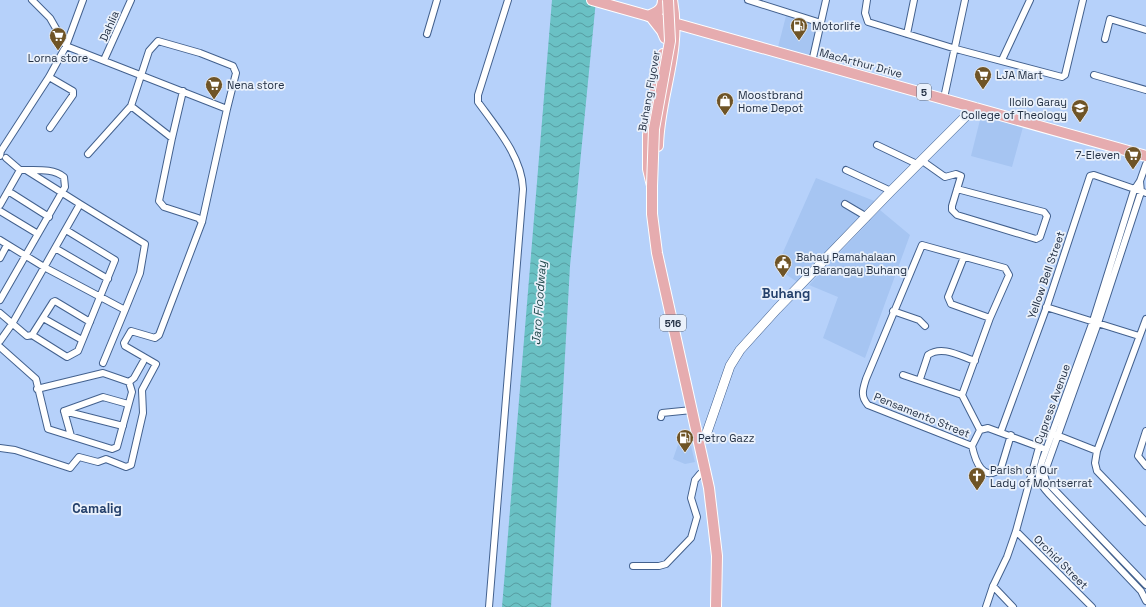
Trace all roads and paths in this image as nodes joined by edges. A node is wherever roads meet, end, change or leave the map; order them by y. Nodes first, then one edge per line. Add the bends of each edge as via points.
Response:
1 (32, 0) edge
2 (83, 0) edge
3 (131, 0) edge
4 (437, 0) edge
5 (508, 0) edge
6 (592, 0) edge
7 (663, 0) edge
8 (748, 0) edge
9 (826, 0) edge
10 (867, 0) edge
11 (914, 0) edge
12 (965, 0) edge
13 (1030, 0) edge
14 (1083, 0) edge
15 (671, 2) edge
16 (649, 16) junction
17 (664, 20) junction
18 (821, 23) junction
19 (675, 24) junction
20 (691, 28) junction
21 (1146, 30) edge
22 (427, 34) dead end
23 (907, 34) junction
24 (665, 38) junction
25 (1105, 39) dead end
26 (675, 45) junction
27 (66, 46) junction
28 (956, 49) junction
29 (104, 60) junction
30 (1002, 60) junction
31 (812, 62) junction
32 (141, 74) junction
33 (1094, 75) dead end
34 (49, 77) junction
35 (1146, 90) edge
36 (184, 91) junction
37 (944, 98) junction
38 (131, 106) junction
39 (975, 107) junction
40 (227, 109) junction
41 (50, 128) dead end
42 (172, 138) junction
43 (877, 144) dead end
44 (2, 154) edge
45 (88, 154) dead end
46 (1146, 156) edge
47 (919, 162) junction
48 (1146, 164) edge
49 (23, 170) junction
50 (846, 170) dead end
51 (652, 186) junction
52 (957, 189) junction
53 (8, 191) junction
54 (891, 191) junction
55 (63, 192) junction
56 (1140, 192) edge
57 (80, 204) junction
58 (844, 204) dead end
59 (0, 205) edge
60 (0, 211) edge
61 (49, 217) junction
62 (867, 217) junction
63 (202, 222) junction
64 (66, 230) junction
65 (38, 234) junction
66 (0, 240) edge
67 (7, 245) junction
68 (56, 248) junction
69 (26, 255) junction
70 (964, 257) junction
71 (0, 258) edge
72 (44, 267) junction
73 (108, 280) junction
74 (100, 298) junction
75 (0, 300) edge
76 (1046, 307) junction
77 (125, 310) junction
78 (893, 311) junction
79 (0, 313) edge
80 (43, 318) junction
81 (990, 318) junction
82 (1146, 319) edge
83 (90, 322) junction
84 (1096, 322) junction
85 (12, 324) junction
86 (925, 326) dead end
87 (32, 335) junction
88 (1139, 336) junction
89 (82, 340) junction
90 (0, 341) edge
91 (0, 347) edge
92 (975, 361) junction
93 (143, 362) dead end
94 (103, 363) dead end
95 (903, 375) dead end
96 (920, 379) junction
97 (129, 382) junction
98 (37, 389) junction
99 (962, 395) junction
100 (128, 404) junction
101 (692, 410) junction
102 (64, 411) junction
103 (661, 417) dead end
104 (123, 426) junction
105 (980, 430) junction
106 (1001, 431) junction
107 (1146, 431) edge
108 (1055, 434) junction
109 (1011, 435) junction
110 (71, 436) junction
111 (705, 438) joint
112 (972, 446) junction
113 (1039, 447) junction
114 (0, 448) edge
115 (1049, 451) junction
116 (1097, 451) junction
117 (704, 460) junction
118 (1146, 466) edge
119 (700, 474) joint
120 (1041, 476) junction
121 (1026, 491) junction
122 (1146, 522) edge
123 (1086, 529) junction
124 (1016, 531) junction
125 (632, 566) dead end
126 (1146, 585) edge
127 (993, 586) junction
128 (1145, 593) edge
129 (1146, 601) edge
130 (489, 607) edge
131 (716, 607) edge
132 (986, 607) edge
133 (1013, 607) edge
134 (1092, 607) edge

1 - 27 street via 50,18
2 - 27 street
3 - 29 street, Dahlia
4 - 22 street
5 - 130 street via 478,95 478,102 507,142 523,176
6 - 16 main road, MacArthur Drive / 5
7 - 16 main road via 660,9
7 - 17 main road
8 - 18 street
9 - 18 street
10 - 23 street via 864,13 868,22
11 - 23 street
12 - 28 street
13 - 30 street
14 - 30 street via 1065,75 1059,76
15 - 19 main road
15 - 20 main road via 679,17
15 - 51 main road, Buhang Flyover, bridge via 670,41 654,129
16 - 17 main road, MacArthur Drive / 5
16 - 24 main road
17 - 19 main road, MacArthur Drive / 5
17 - 24 main road, 516
18 - 31 street
19 - 20 main road, MacArthur Drive / 5
19 - 26 main road, 516
20 - 26 main road via 679,37
20 - 31 main road, MacArthur Drive / 5
21 - 25 street via 1110,20
23 - 28 street
24 - 51 main road, 516 via 648,135 648,169
26 - 51 main road, 516 via 659,134 657,169
27 - 29 street
27 - 34 street
28 - 30 street
28 - 37 street
29 - 32 street
31 - 37 main road, MacArthur Drive / 5
32 - 36 street
32 - 38 street
32 - 40 street via 149,51 158,41 228,63 233,66 236,73
33 - 35 street
34 - 41 street via 73,91 73,95
34 - 44 street
36 - 40 street
36 - 42 street
37 - 39 main road, MacArthur Drive / 5
38 - 42 street
38 - 45 street
39 - 46 main road, MacArthur Drive / 5
39 - 47 street
40 - 63 street
42 - 63 street via 159,202 164,207 198,218
43 - 47 street
44 - 49 street
47 - 52 street via 944,180 956,174 961,176
47 - 54 street
48 - 56 street, Cypress Avenue via 1140,181
49 - 53 street
49 - 55 street
49 - 55 street via 50,171 61,175 65,182
50 - 54 street
51 - 101 main road, 516 via 652,214 657,253
52 - 52 street via 1044,212 1047,216 1040,237 1036,239 957,215 952,210
53 - 59 street
53 - 61 street
54 - 62 street
55 - 57 street
55 - 61 street
56 - 76 street, Yellow Bell Street via 1094,175 1090,176
56 - 84 street, Cypress Avenue
57 - 64 street
57 - 77 street via 146,244 140,274
58 - 62 street
60 - 65 street
61 - 65 street
62 - 111 street via 776,309 734,358
63 - 114 street via 158,335 155,338 130,331 124,343 156,364 142,390 143,413 129,467 106,459 98,462 79,457 70,468 15,450
64 - 68 street
64 - 73 street via 115,260
65 - 69 street
66 - 67 street
67 - 69 street
67 - 71 street
68 - 72 street
68 - 73 street
69 - 72 street
69 - 75 street
70 - 78 street, Pensamento Street via 924,244 920,246
70 - 81 street via 948,301
70 - 81 street via 1008,271 1009,275
72 - 74 street
72 - 85 street
73 - 74 street
74 - 77 street
74 - 83 street
76 - 84 street
76 - 106 street, Yellow Bell Street
77 - 94 street
78 - 86 street via 919,320
78 - 112 street, Pensamento Street via 864,387 864,400 868,405
79 - 85 street
80 - 83 street via 55,302
80 - 87 street
80 - 89 street
81 - 92 street
82 - 88 street
83 - 89 street
84 - 88 street
84 - 108 street, Cypress Avenue
85 - 87 street via 27,336
85 - 90 street
87 - 89 street via 67,357 78,351
88 - 116 street
91 - 98 street via 36,379
92 - 96 street via 936,350 928,355
92 - 99 street
93 - 97 street
95 - 96 street
96 - 99 street
97 - 98 street via 103,373
97 - 100 street via 132,392
98 - 110 street via 48,429
99 - 105 street
100 - 102 street via 103,397
100 - 104 street
101 - 103 street via 662,413
101 - 117 main road, 516
102 - 104 street
102 - 110 street
104 - 110 street via 117,447 112,449
105 - 106 street, Pensamento Street via 988,428
105 - 112 street, Pensamento Street
106 - 109 street, Pensamento Street
107 - 118 street via 1138,456
108 - 115 street, Cypress Avenue
108 - 116 street
109 - 112 street, Pensamento Street via 1001,468 993,472 979,467
109 - 113 street, Pensamento Street
111 - 117 main road
113 - 115 street, Pensamento Street
113 - 121 street
115 - 120 street, Cypress Avenue
116 - 122 street via 1097,471
117 - 119 main road
117 - 131 main road, 516 via 717,556
119 - 125 street via 695,480 691,498 697,517 691,538 666,564
120 - 121 street
120 - 123 street via 1039,482 1049,494
121 - 124 street
123 - 126 street
123 - 128 street
124 - 127 street
124 - 134 street, Orchid Street
127 - 132 street
127 - 133 street
128 - 129 street

